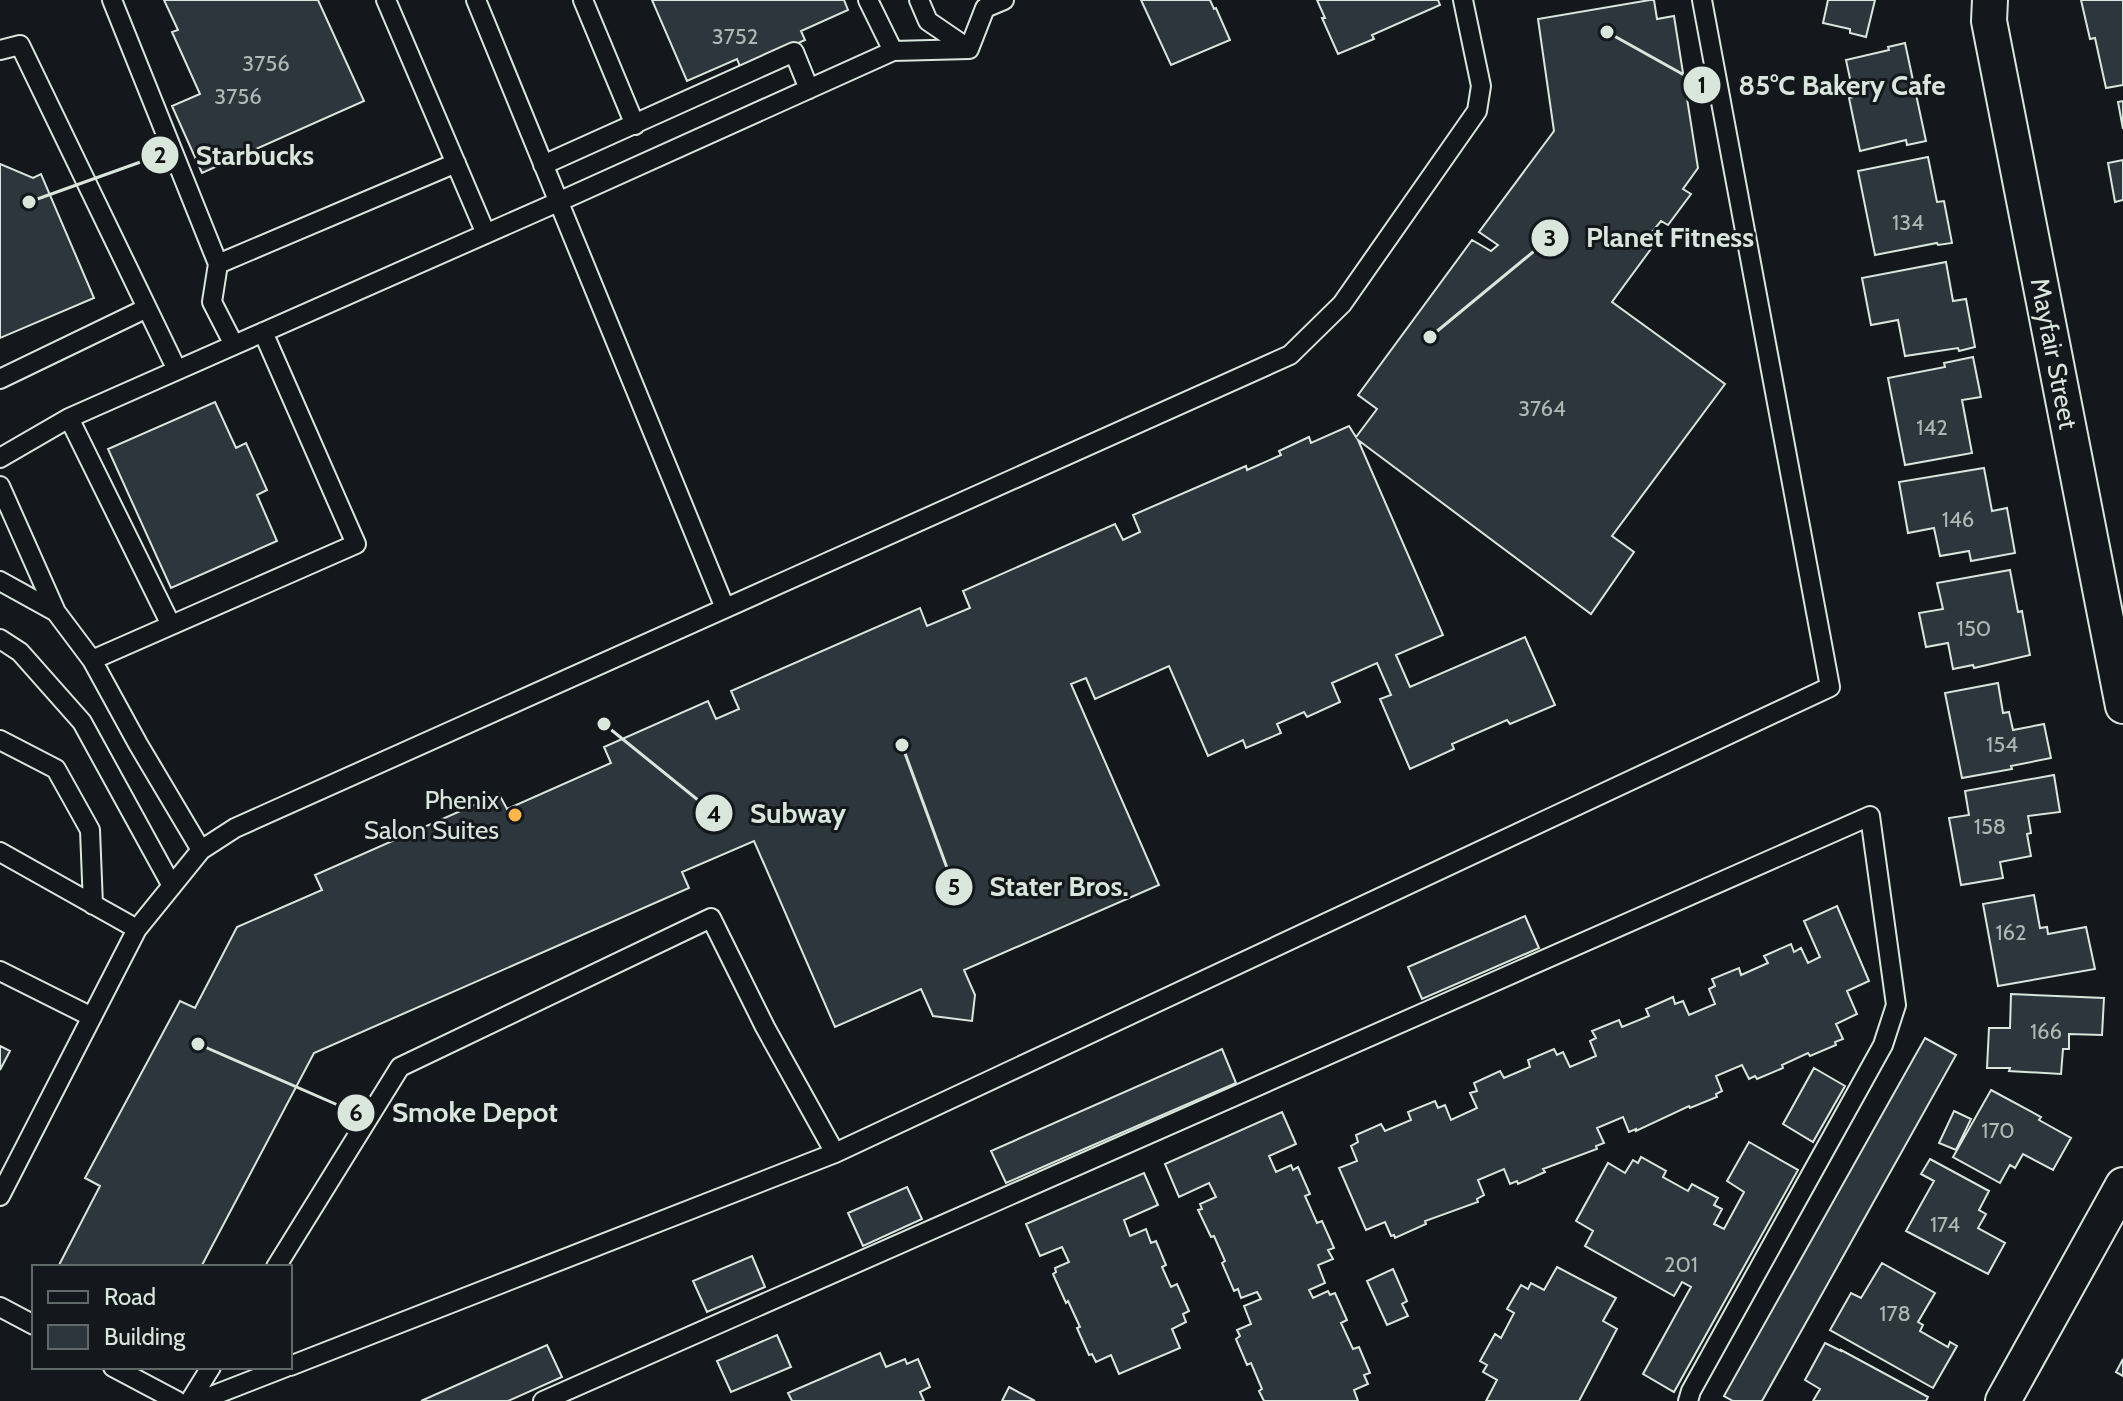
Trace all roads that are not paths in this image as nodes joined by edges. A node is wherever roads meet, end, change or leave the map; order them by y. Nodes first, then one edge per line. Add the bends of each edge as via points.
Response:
1 (112, 0) edge
2 (386, 0) edge
3 (476, 0) edge
4 (583, 0) edge
5 (868, 0) edge
6 (919, 0) edge
7 (1004, 0) edge
8 (1463, 0) edge
9 (1702, 0) edge
10 (1990, 0) edge
11 (983, 4) edge
12 (969, 49) junction
13 (0, 50) edge
14 (893, 51) junction
15 (809, 89) junction
16 (635, 125) junction
17 (456, 163) junction
18 (543, 165) junction
19 (558, 202) junction
20 (486, 234) junction
21 (218, 264) junction
22 (147, 308) junction
23 (263, 332) junction
24 (234, 345) junction
25 (177, 370) junction
26 (0, 379) edge
27 (69, 418) junction
28 (0, 458) edge
29 (0, 486) edge
30 (0, 581) edge
31 (725, 608) junction
32 (56, 612) junction
33 (171, 625) junction
34 (0, 639) edge
35 (92, 660) junction
36 (2123, 706) edge
37 (0, 740) edge
38 (201, 850) junction
39 (0, 852) edge
40 (172, 886) junction
41 (93, 905) junction
42 (137, 929) junction
43 (0, 971) edge
44 (92, 1017) junction
45 (835, 1153) junction
46 (2123, 1185) edge
47 (0, 1196) edge
48 (277, 1265) edge
49 (0, 1307) edge
50 (32, 1324) edge
51 (292, 1364) edge
52 (117, 1369) edge
53 (210, 1369) edge
54 (280, 1369) edge
55 (177, 1401) edge
56 (190, 1401) edge
57 (199, 1401) edge
58 (543, 1401) edge
59 (1688, 1401) edge
60 (2003, 1401) edge

1 - 21 lane
2 - 17 lane
3 - 18 lane
4 - 16 lane
5 - 14 lane
6 - 12 lane via 928,21
7 - 11 lane
8 - 31 lane via 1481,86 1477,111 1342,304 1290,355
9 - 45 lane via 1830,687
10 - 36 street, Mayfair Street via 1989,21
11 - 12 lane
12 - 14 lane
13 - 22 lane via 20,45
14 - 15 lane
15 - 16 lane via 794,52
15 - 19 lane
16 - 18 lane
17 - 20 lane
17 - 21 lane
18 - 19 lane
19 - 20 lane
19 - 31 lane
20 - 23 lane
21 - 24 lane via 212,302
22 - 25 lane
22 - 26 lane
23 - 24 lane
23 - 33 lane via 356,544
24 - 25 lane
25 - 27 lane
27 - 28 lane
27 - 33 lane
29 - 32 lane
30 - 32 lane
31 - 38 lane via 235,828
32 - 35 lane
33 - 35 lane
34 - 40 lane via 20,652 82,722
35 - 38 lane
37 - 41 lane via 56,769 63,781 90,830
38 - 40 lane
39 - 41 lane
40 - 42 lane
41 - 42 lane
42 - 44 lane
43 - 44 lane
44 - 47 lane
45 - 48 lane via 711,918 400,1067
45 - 51 lane
46 - 60 street
49 - 50 lane
52 - 55 lane
53 - 56 lane
54 - 57 lane
58 - 59 lane via 1870,816 1896,1005 1883,1045

